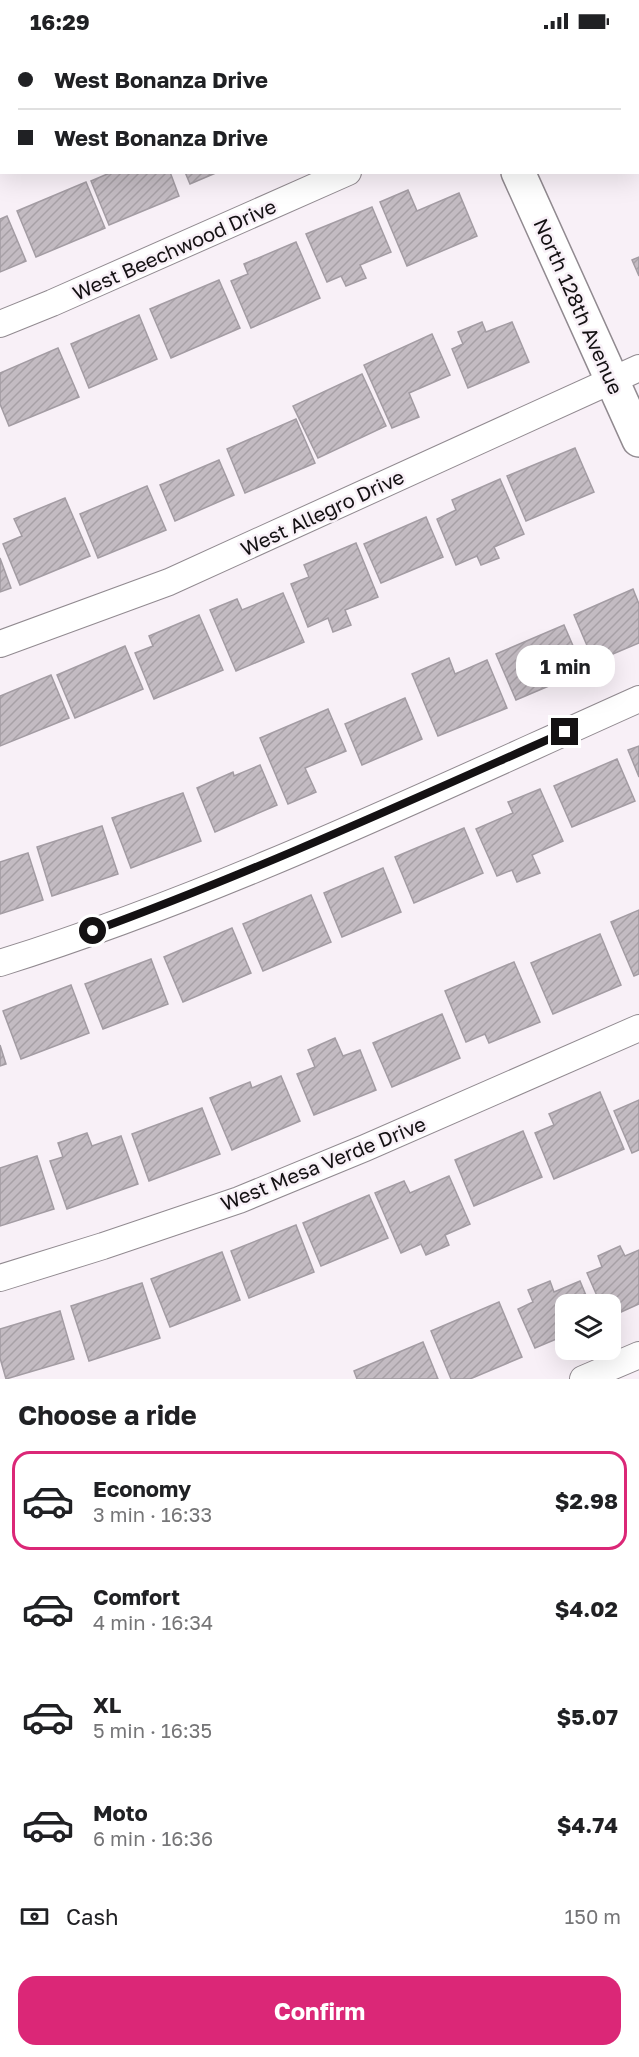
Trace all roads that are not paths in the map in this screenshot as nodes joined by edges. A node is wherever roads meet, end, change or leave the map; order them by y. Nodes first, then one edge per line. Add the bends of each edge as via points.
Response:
1 (343, 174) edge
2 (519, 174) edge
3 (0, 324) edge
4 (626, 374) edge
5 (639, 440) edge
6 (0, 644) edge
7 (639, 699) edge
8 (0, 963) edge
9 (639, 1028) edge
10 (0, 1278) edge
11 (639, 1354) edge
12 (583, 1379) edge

1 - 3 street, West Beechwood Drive
2 - 4 street, North 128th Avenue
4 - 5 street, North 128th Avenue
4 - 6 street, West Allegro Drive via 169,582
7 - 8 street via 191,894
9 - 10 street, West Mesa Verde Drive via 238,1200
11 - 12 street

